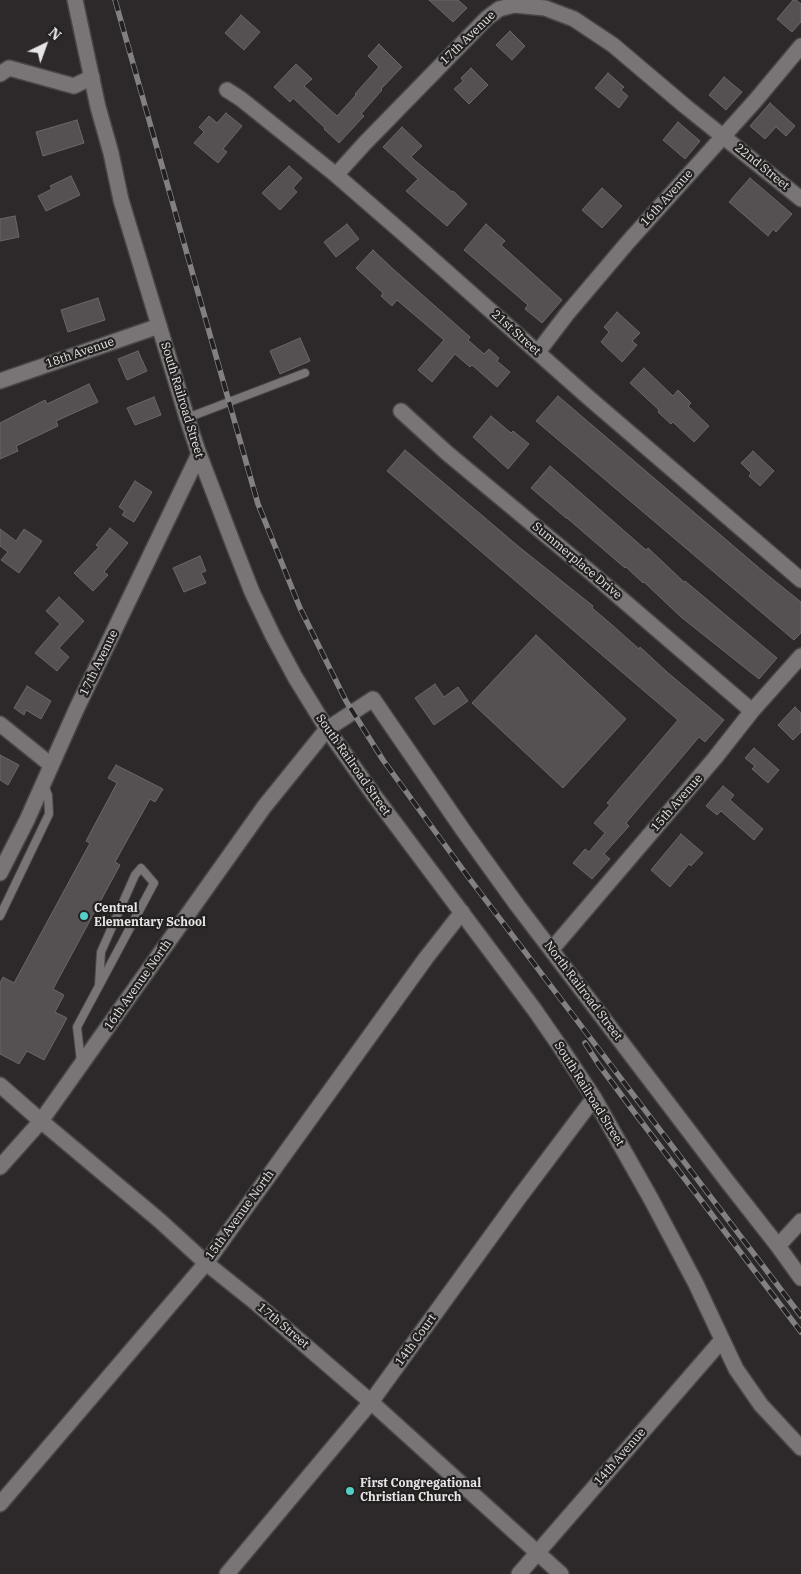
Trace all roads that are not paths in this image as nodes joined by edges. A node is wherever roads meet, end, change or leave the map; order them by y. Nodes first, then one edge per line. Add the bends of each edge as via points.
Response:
1 (75, 0) edge
2 (801, 46) edge
3 (0, 74) edge
4 (92, 78) junction
5 (227, 90) dead end
6 (724, 136) junction
7 (336, 175) junction
8 (801, 199) edge
9 (159, 326) junction
10 (538, 352) junction
11 (305, 373) dead end
12 (0, 381) edge
13 (401, 411) dead end
14 (187, 418) junction
15 (199, 454) junction
16 (801, 580) edge
17 (801, 656) edge
18 (752, 711) junction
19 (0, 724) edge
20 (327, 729) junction
21 (51, 765) junction
22 (43, 783) junction
23 (0, 873) edge
24 (462, 912) junction
25 (0, 916) edge
26 (552, 949) junction
27 (100, 985) junction
28 (82, 1064) junction
29 (0, 1085) edge
30 (594, 1098) junction
31 (41, 1121) junction
32 (0, 1167) edge
33 (801, 1221) edge
34 (778, 1246) junction
35 (206, 1263) junction
36 (801, 1278) edge
37 (722, 1340) junction
38 (371, 1402) junction
39 (801, 1448) edge
40 (0, 1504) edge
41 (536, 1552) junction
42 (227, 1574) edge
43 (519, 1574) edge
44 (561, 1574) edge

1 - 4 street, South Railroad Street
2 - 6 street, 16th Avenue
3 - 4 street via 9,68 74,86
4 - 9 street, South Railroad Street via 121,200
5 - 7 street, 21st Street
6 - 7 street, 17th Avenue via 613,45 574,19 545,8 514,5 487,18
6 - 8 street, 22nd Street
6 - 10 street, 16th Avenue via 610,263
7 - 10 street, 21st Street
9 - 12 street, 18th Avenue
9 - 14 street, South Railroad Street
10 - 16 street, 21st Street
11 - 14 lane
13 - 18 street, Summerplace Drive
14 - 15 street, South Railroad Street
15 - 20 street, South Railroad Street via 268,627
15 - 21 street, 17th Avenue
17 - 18 street, 15th Avenue
18 - 26 street, 15th Avenue via 716,758
19 - 21 street
20 - 24 street, South Railroad Street
20 - 26 street, North Railroad Street via 373,698 463,830
20 - 28 street, 16th Avenue North via 264,807
21 - 22 street, 17th Avenue
22 - 23 street, 17th Avenue
22 - 25 lane via 48,795 49,814
24 - 30 street, South Railroad Street via 540,1017
24 - 35 street, 15th Avenue North
26 - 34 street, North Railroad Street
27 - 27 lane via 154,883 141,868 101,952
27 - 28 lane via 77,1027
28 - 31 street, 16th Avenue North
29 - 31 street, 17th Street
30 - 37 street, South Railroad Street via 696,1284
30 - 38 street, 14th Court
31 - 32 street, 16th Avenue North
31 - 35 street, 17th Street
33 - 34 street
34 - 36 street, North Railroad Street
35 - 38 street, 17th Street
35 - 40 street, 15th Avenue North
37 - 39 street, South Railroad Street via 736,1369 761,1405
37 - 41 street, 14th Avenue
38 - 41 street, 17th Street
38 - 42 street, 14th Court
41 - 43 street, 14th Avenue
41 - 44 street, 17th Street

